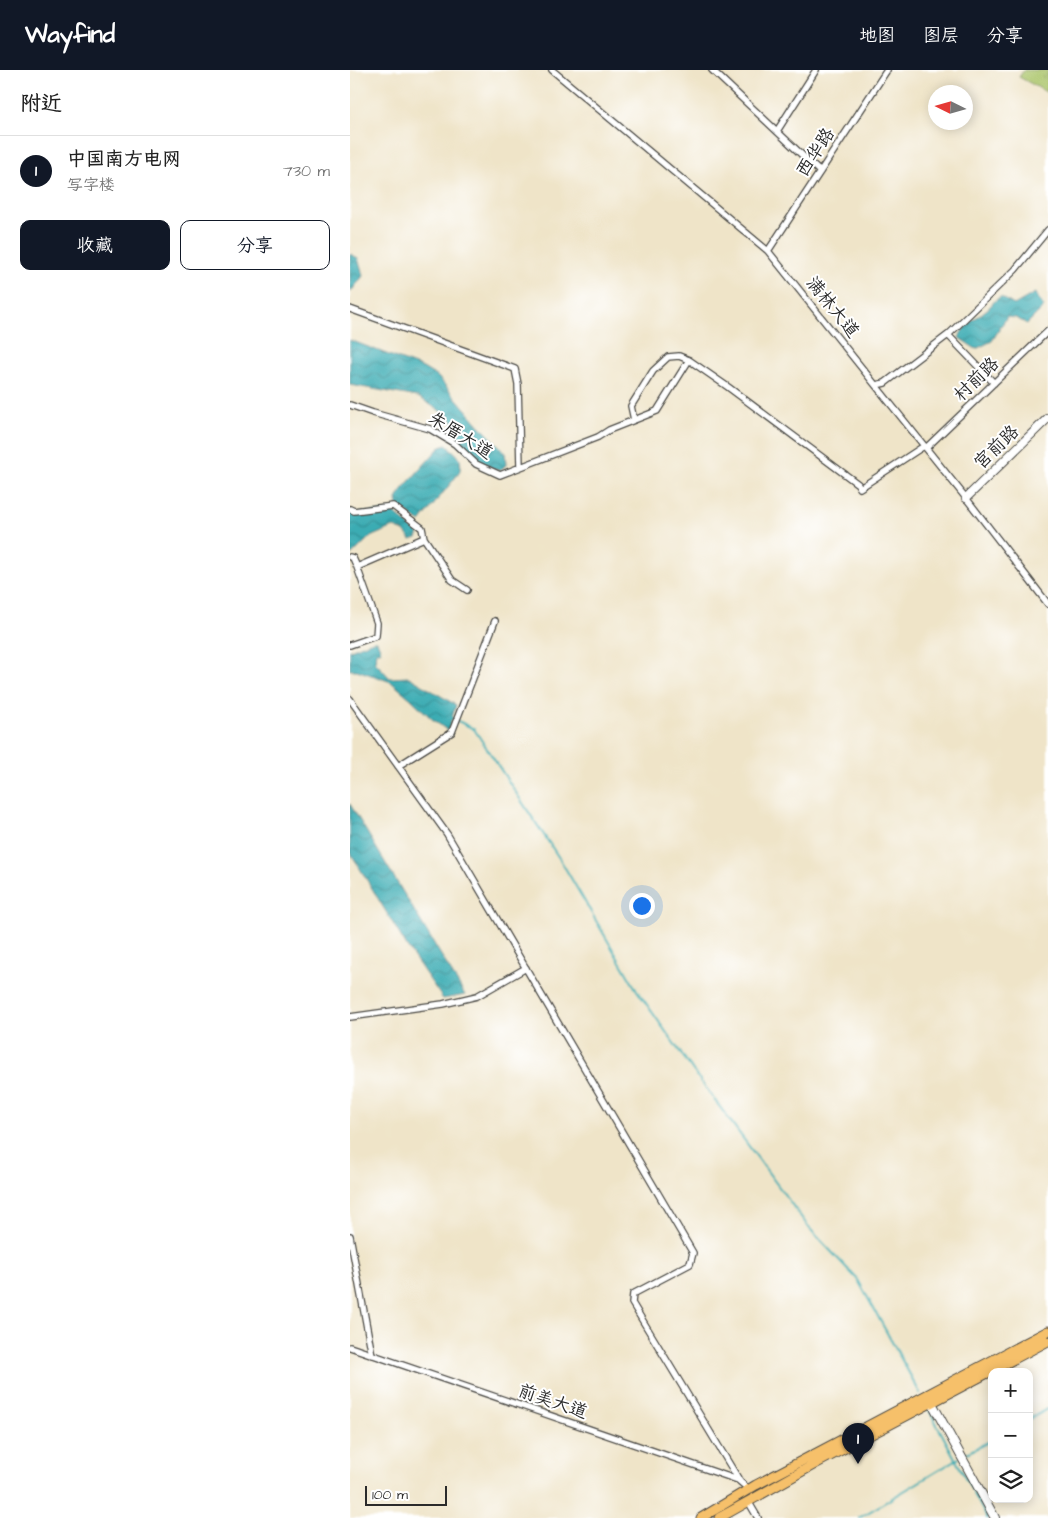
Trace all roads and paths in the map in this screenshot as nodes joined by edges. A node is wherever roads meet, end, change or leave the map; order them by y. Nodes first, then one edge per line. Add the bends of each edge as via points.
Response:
1 (552, 70) edge
2 (712, 70) edge
3 (816, 70) edge
4 (887, 70) edge
5 (777, 131) junction
6 (820, 172) junction
7 (1048, 230) edge
8 (768, 251) junction
9 (350, 309) edge
10 (1048, 331) edge
11 (948, 335) junction
12 (689, 360) junction
13 (994, 383) junction
14 (876, 385) junction
15 (350, 405) edge
16 (1048, 418) edge
17 (636, 419) junction
18 (925, 447) junction
19 (520, 467) junction
20 (966, 498) junction
21 (350, 509) edge
22 (424, 538) junction
23 (350, 557) edge
24 (357, 567) junction
25 (467, 590) dead end
26 (1048, 604) edge
27 (495, 621) dead end
28 (350, 645) edge
29 (350, 699) edge
30 (398, 766) junction
31 (526, 968) junction
32 (350, 1017) edge
33 (350, 1236) edge
34 (1048, 1331) edge
35 (1048, 1341) edge
36 (350, 1348) edge
37 (372, 1355) junction
38 (932, 1403) junction
39 (739, 1480) junction
40 (745, 1486) dead end
41 (748, 1501) junction
42 (702, 1518) edge
43 (719, 1518) edge
44 (758, 1518) edge
45 (995, 1518) edge

1 - 8 street, 满林大道
2 - 5 street
3 - 5 street
4 - 6 street, 西华路
5 - 6 street
6 - 8 street, 西华路
7 - 11 street via 1015,270
8 - 14 street, 满林大道
9 - 19 street via 515,369
10 - 13 street, 村前路
11 - 13 street
11 - 14 street via 885,383
12 - 17 street, 朱厝大道 via 657,411
12 - 17 street via 679,356 668,357 653,371 631,406
12 - 18 street, 村前路 via 860,488
13 - 18 street, 村前路
14 - 18 street, 满林大道
15 - 19 street, 朱厝大道 via 430,429 455,444 476,464 500,475
16 - 20 street, 宫前路
17 - 19 street, 朱厝大道
18 - 20 street, 满林大道
20 - 26 street, 满林大道
21 - 22 street via 393,506 422,528
22 - 24 street
22 - 25 street via 452,580
23 - 24 street
24 - 28 street via 377,623 376,636
27 - 30 street via 452,732
29 - 30 street
30 - 31 street via 447,834
31 - 32 street via 477,996
31 - 39 street via 693,1253 690,1264 633,1294 632,1303
33 - 37 street
34 - 42 main road via 756,1485
35 - 38 main road
36 - 37 street, 前美大道
37 - 39 street, 前美大道
38 - 41 main road
38 - 45 street
39 - 40 street, 前美大道
41 - 43 main road
41 - 44 street

